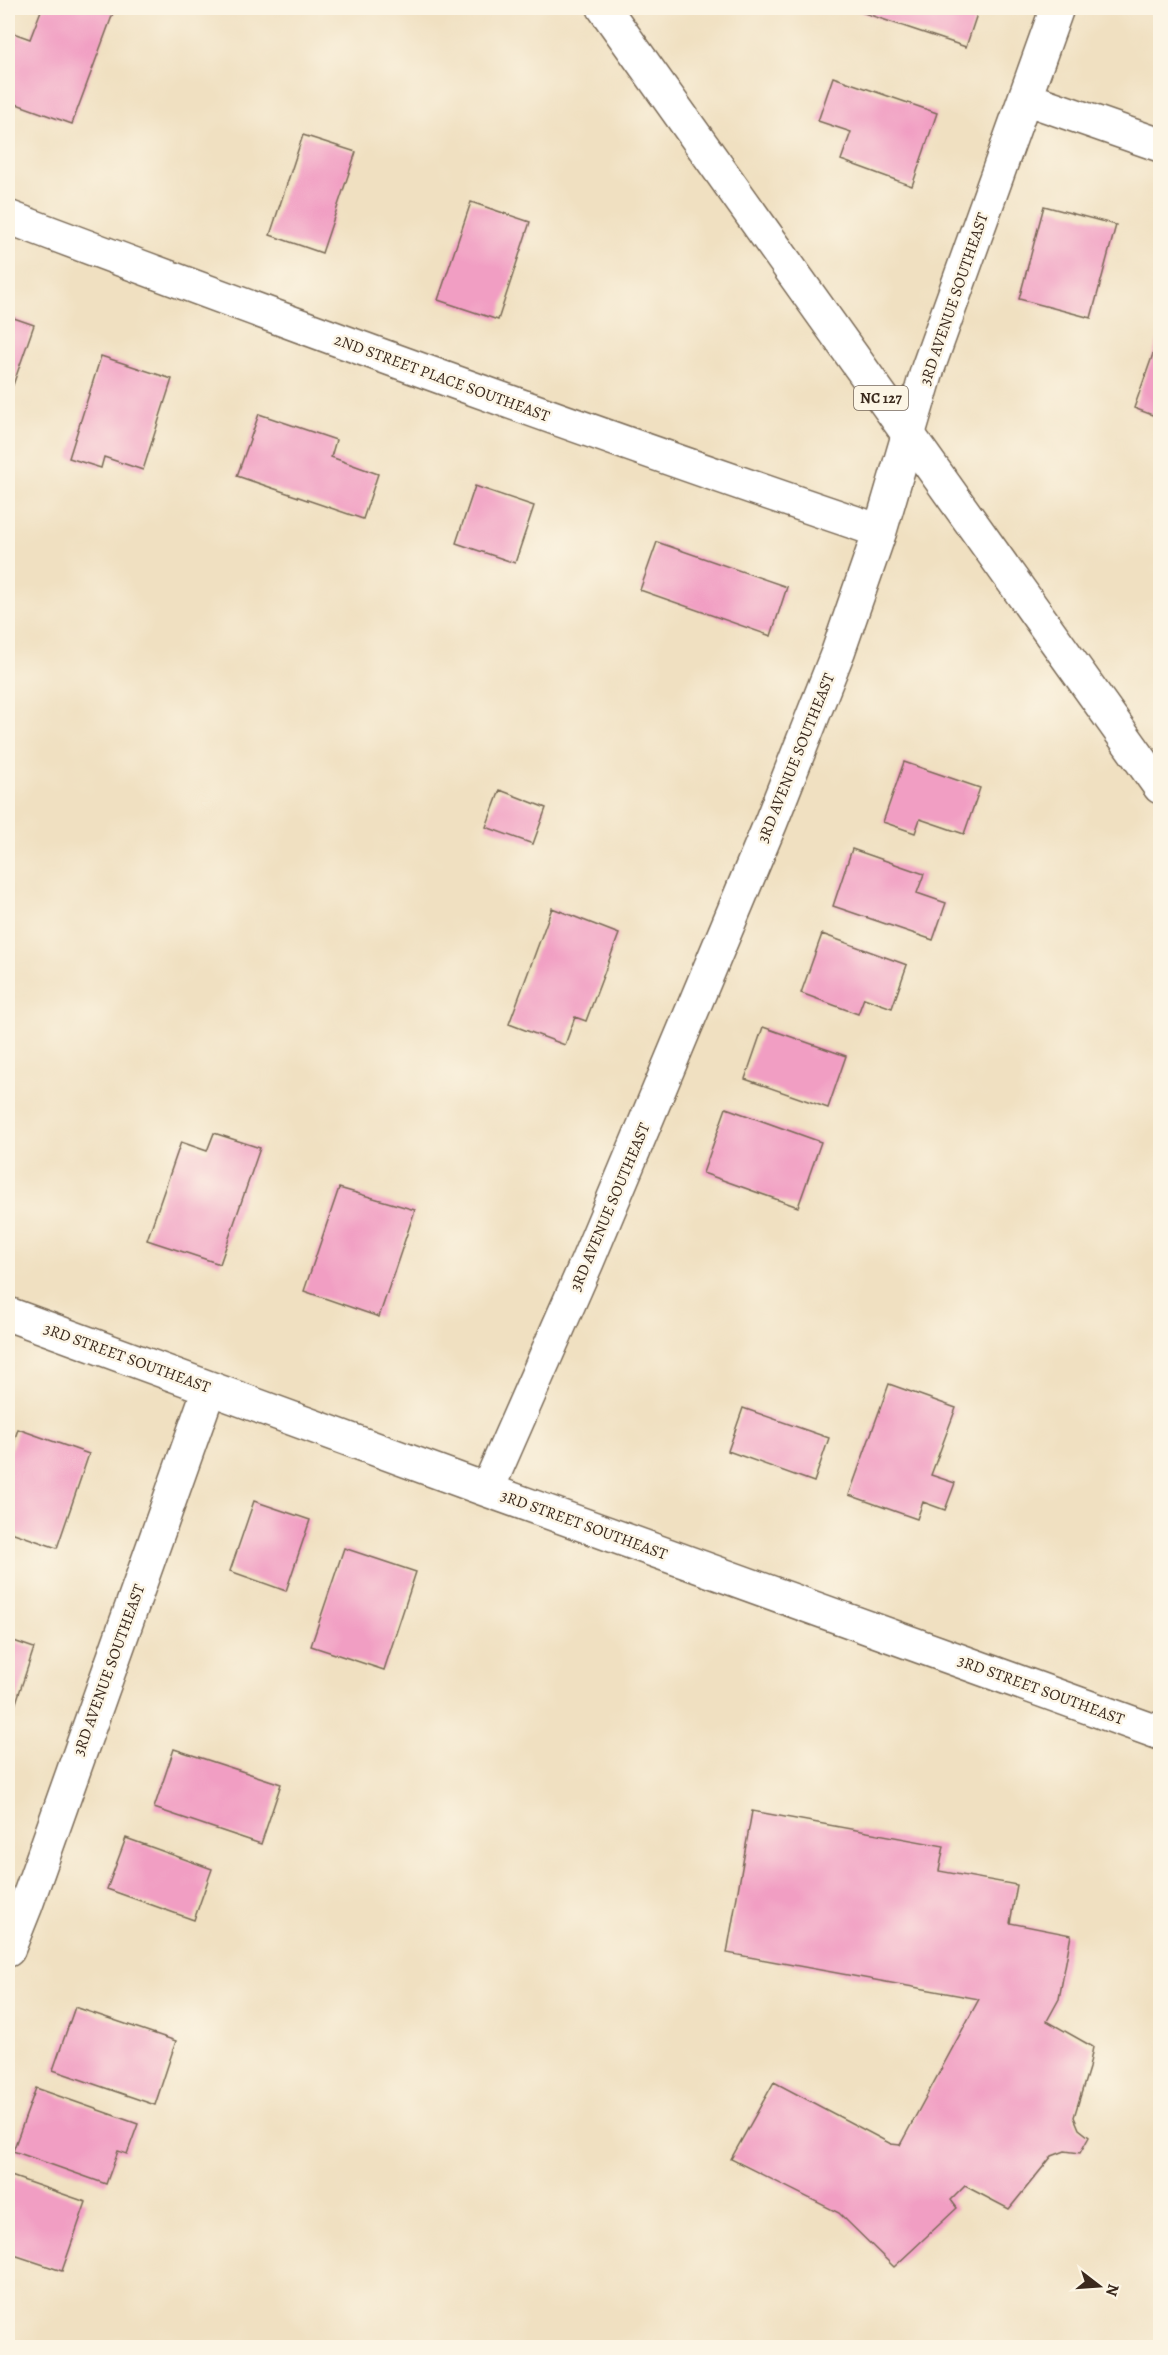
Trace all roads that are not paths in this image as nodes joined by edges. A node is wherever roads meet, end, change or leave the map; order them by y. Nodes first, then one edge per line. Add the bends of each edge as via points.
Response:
1 (604, 8) edge
2 (1057, 8) edge
3 (1025, 98) junction
4 (1161, 145) edge
5 (8, 217) edge
6 (908, 436) junction
7 (880, 531) junction
8 (1161, 787) edge
9 (8, 1314) edge
10 (209, 1389) junction
11 (487, 1490) junction
12 (1161, 1733) edge
13 (8, 1950) edge

1 - 6 street, NC 127
2 - 3 street, 3RD AVENUE SOUTHEAST
3 - 4 street
3 - 6 street, 3RD AVENUE SOUTHEAST via 928,368
5 - 7 street, 2ND STREET PLACE SOUTHEAST via 371,353
6 - 7 street, 3RD AVENUE SOUTHEAST
6 - 8 street, NC 127
7 - 11 street, 3RD AVENUE SOUTHEAST via 838,652 771,822
9 - 10 street, 3RD STREET SOUTHEAST
10 - 11 street, 3RD STREET SOUTHEAST
10 - 13 street, 3RD AVENUE SOUTHEAST
11 - 12 street, 3RD STREET SOUTHEAST

